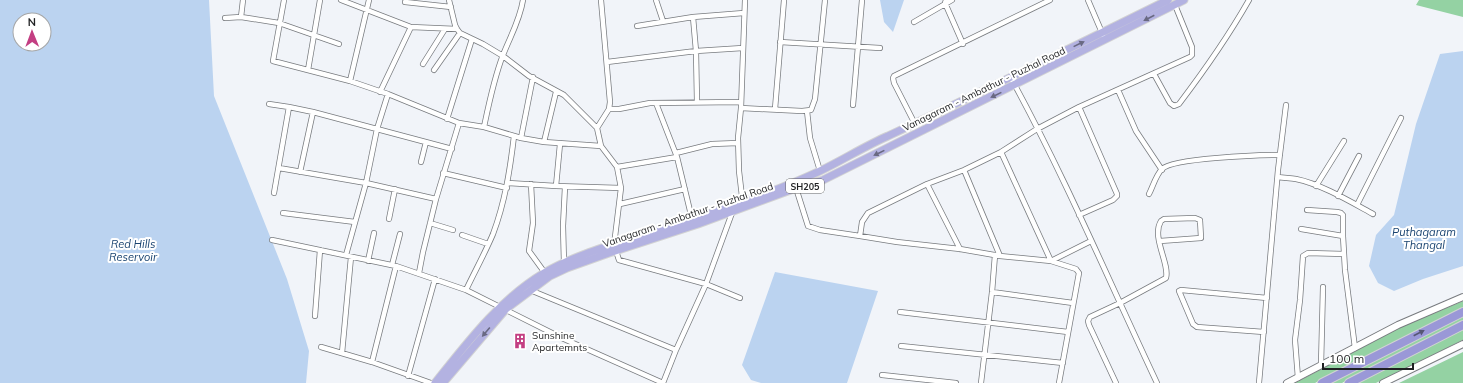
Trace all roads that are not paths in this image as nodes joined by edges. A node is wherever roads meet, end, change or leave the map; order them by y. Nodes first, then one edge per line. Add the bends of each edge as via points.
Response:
1 (243, 0) edge
2 (284, 0) edge
3 (320, 0) edge
4 (342, 0) edge
5 (369, 0) edge
6 (449, 0) edge
7 (523, 0) edge
8 (601, 0) edge
9 (656, 0) edge
10 (745, 0) edge
11 (784, 0) edge
12 (825, 0) edge
13 (862, 0) edge
14 (952, 0) edge
15 (1050, 0) edge
16 (1088, 0) edge
17 (1168, 0) edge
18 (1184, 0) edge
19 (1249, 0) edge
20 (405, 2) dead end
21 (946, 2) edge
22 (1175, 5) junction
23 (451, 7) junction
24 (366, 9) junction
25 (744, 13) junction
26 (693, 17) junction
27 (226, 18) dead end
28 (241, 18) junction
29 (663, 21) junction
30 (914, 22) dead end
31 (279, 23) junction
32 (637, 26) dead end
33 (411, 27) junction
34 (445, 29) junction
35 (458, 31) junction
36 (1102, 33) junction
37 (313, 36) junction
38 (472, 39) junction
39 (1106, 40) junction
40 (780, 42) junction
41 (339, 44) dead end
42 (820, 44) junction
43 (963, 44) junction
44 (857, 47) junction
45 (743, 48) junction
46 (880, 48) dead end
47 (696, 51) junction
48 (503, 56) junction
49 (607, 62) junction
50 (423, 64) dead end
51 (308, 70) junction
52 (434, 70) dead end
53 (1154, 74) junction
54 (533, 78) junction
55 (1011, 78) junction
56 (350, 81) junction
57 (1015, 86) junction
58 (1118, 90) junction
59 (380, 92) junction
60 (556, 92) junction
61 (388, 94) junction
62 (697, 102) junction
63 (741, 102) junction
64 (656, 103) junction
65 (269, 104) dead end
66 (853, 105) dead end
67 (1286, 105) dead end
68 (289, 107) junction
69 (1079, 107) junction
70 (741, 108) junction
71 (609, 109) junction
72 (775, 109) junction
73 (807, 111) junction
74 (313, 112) junction
75 (1401, 118) dead end
76 (447, 119) junction
77 (459, 123) junction
78 (915, 124) junction
79 (484, 127) junction
80 (597, 128) junction
81 (377, 129) junction
82 (1037, 129) junction
83 (514, 136) junction
84 (521, 138) junction
85 (1344, 141) dead end
86 (426, 142) junction
87 (544, 142) junction
88 (738, 143) junction
89 (560, 144) junction
90 (601, 146) junction
91 (452, 149) junction
92 (1001, 152) junction
93 (676, 155) junction
94 (1280, 155) junction
95 (1359, 156) dead end
96 (421, 162) dead end
97 (617, 167) junction
98 (279, 168) junction
99 (964, 170) junction
100 (1162, 170) junction
101 (820, 171) junction
102 (300, 172) junction
103 (443, 172) junction
104 (1278, 177) junction
105 (366, 183) junction
106 (508, 183) junction
107 (531, 184) junction
108 (927, 184) junction
109 (556, 186) junction
110 (1316, 186) junction
111 (565, 187) junction
112 (507, 188) junction
113 (621, 188) junction
114 (796, 188) junction
115 (395, 189) junction
116 (685, 189) junction
117 (274, 193) dead end
118 (1149, 194) dead end
119 (1338, 196) junction
120 (436, 199) junction
121 (620, 204) junction
122 (743, 206) junction
123 (1358, 206) junction
124 (1307, 210) dead end
125 (283, 213) dead end
126 (732, 213) junction
127 (1079, 214) junction
128 (1373, 214) dead end
129 (389, 219) dead end
130 (692, 219) junction
131 (355, 222) junction
132 (430, 223) junction
133 (1301, 229) dead end
134 (453, 230) dead end
135 (374, 233) dead end
136 (400, 234) dead end
137 (462, 235) dead end
138 (860, 236) junction
139 (1343, 236) junction
140 (272, 240) dead end
141 (1091, 241) junction
142 (1160, 241) junction
143 (488, 244) junction
144 (615, 248) junction
145 (960, 249) junction
146 (320, 250) junction
147 (1344, 254) junction
148 (349, 256) junction
149 (997, 256) junction
150 (368, 261) junction
151 (1051, 261) junction
152 (394, 266) junction
153 (565, 266) junction
154 (419, 273) junction
155 (545, 273) junction
156 (435, 279) junction
157 (706, 284) junction
158 (1323, 287) dead end
159 (466, 290) junction
160 (530, 290) junction
161 (992, 292) junction
162 (740, 298) dead end
163 (1267, 298) junction
164 (1463, 298) edge
165 (1073, 303) junction
166 (1120, 303) junction
167 (503, 308) junction
168 (900, 312) dead end
169 (1463, 312) edge
170 (315, 316) dead end
171 (988, 323) junction
172 (1463, 324) edge
173 (1068, 332) junction
174 (1264, 332) junction
175 (1463, 344) edge
176 (901, 346) dead end
177 (321, 347) dead end
178 (1355, 348) junction
179 (676, 350) junction
180 (342, 353) junction
181 (463, 353) junction
182 (984, 354) junction
183 (372, 362) junction
184 (1063, 363) junction
185 (1321, 366) junction
186 (882, 375) dead end
187 (408, 376) junction
188 (1298, 378) junction
189 (431, 383) edge
190 (435, 383) edge
191 (443, 383) edge
192 (663, 383) edge
193 (956, 383) edge
194 (982, 383) edge
195 (1059, 383) edge
196 (1116, 383) edge
197 (1157, 383) edge
198 (1259, 383) edge
199 (1287, 383) edge
200 (1322, 383) edge
201 (1349, 383) edge
202 (1383, 383) edge

1 - 28 street
2 - 31 street
3 - 37 street
4 - 24 street
5 - 24 street
6 - 23 street
7 - 48 street via 520,16
8 - 49 street
9 - 29 street
10 - 25 street
11 - 40 street
12 - 42 street
13 - 44 street
14 - 21 street
15 - 43 street
16 - 36 street
17 - 36 main road
18 - 22 main road, Vanagaram - Ambathur - Puzhal Road / SH205
19 - 53 street via 1233,28 1179,104 1174,106 1170,103
20 - 23 street
21 - 30 street
21 - 43 street
22 -> 39 main road, Vanagaram - Ambathur - Puzhal Road / SH205
22 - 53 street via 1192,47 1192,55
23 - 35 street
24 - 33 street
24 - 56 street
25 - 26 street
25 - 45 street
26 - 29 street
26 - 47 street
27 - 28 street
28 - 31 street
29 - 32 street
31 - 37 street
31 - 51 street via 273,61
33 - 34 street
33 - 59 street
34 - 35 street
34 - 50 street
35 - 38 street
35 - 52 street
36 - 39 street
55 -> 36 main road
37 - 41 street
37 - 51 street
38 - 48 street
38 - 76 street
39 - 57 main road, Vanagaram - Ambathur - Puzhal Road / SH205
40 - 42 street
40 - 72 street
42 - 44 street
42 - 73 street via 815,99 811,110
43 - 78 street via 894,76 894,83
44 - 46 street
44 - 66 street
45 - 47 street
45 - 63 street
47 - 49 street
47 - 62 street
48 - 54 street
48 - 79 street
49 - 71 street
51 - 56 street
53 - 58 street
54 - 60 street
54 - 84 street
55 - 57 street
55 - 78 main road
56 - 59 street
57 - 82 street
57 -> 114 main road, Vanagaram - Ambathur - Puzhal Road / SH205 via 823,180
58 - 69 street
58 - 100 street via 1136,131
59 - 61 street
60 - 80 street via 564,95
60 - 87 street
61 - 76 street
61 - 81 street
62 - 63 street
62 - 64 street
63 - 70 street
64 - 71 street
64 - 93 street
65 - 68 street
67 - 94 street
68 - 74 street
68 - 98 street
69 - 82 street
69 - 127 street via 1117,190 1117,196 1113,200
70 - 72 street
70 - 88 street
71 - 80 street
72 - 73 street
73 - 101 street via 810,138
74 - 81 street
74 - 102 street
75 - 123 street
76 - 77 street
77 - 79 street
77 - 91 street
78 - 101 main road via 886,136
79 - 83 street
80 - 90 street
81 - 86 street
81 - 105 street
82 - 92 street
82 - 127 street
83 - 84 street
83 - 106 street
84 - 87 street
85 - 110 street
86 - 91 street
86 - 96 street
87 - 89 street
88 - 93 street via 712,144
88 - 122 street
89 - 90 street
89 - 109 street
90 - 97 street
91 - 103 street
92 - 99 street
92 - 151 street
93 - 97 street
93 - 116 street
94 - 100 street via 1237,156 1179,163
94 - 104 street
95 - 119 street
97 - 113 street
98 - 102 street
98 - 117 street
99 - 108 street
99 - 149 street
100 - 118 street
101 - 122 main road
102 - 105 street
103 - 112 street
103 - 120 street
104 - 110 street via 1296,179
104 - 163 street
105 - 115 street
105 - 131 street
106 - 107 street
106 - 112 street
107 - 109 street
107 - 155 street via 533,223 529,251
108 - 138 street via 868,213 862,222
108 - 145 street
109 - 111 street
110 - 119 street
111 - 113 street
111 - 153 street
112 - 143 street
113 - 121 street
114 - 122 main road, Vanagaram - Ambathur - Puzhal Road / SH205
114 - 138 street via 808,226
115 - 120 street
115 - 129 street
116 - 121 street
116 - 130 street
119 - 123 street
120 - 132 street
121 - 144 street
122 - 126 main road, Vanagaram - Ambathur - Puzhal Road / SH205
122 - 130 main road
123 - 128 street
124 - 139 street via 1342,214
125 - 131 street
126 - 144 main road, Vanagaram - Ambathur - Puzhal Road / SH205
126 - 157 street
127 - 141 street
130 - 144 main road
131 - 148 street
132 - 134 street
132 - 154 street
133 - 139 street
135 - 150 street
136 - 152 street
137 - 143 street
138 - 145 street
139 - 147 street
140 - 146 street
141 - 151 street
141 - 166 street
142 - 142 street via 1159,228 1164,219 1200,220 1201,238
142 - 166 street via 1166,278
143 - 159 street
144 - 153 main road, Vanagaram - Ambathur - Puzhal Road / SH205
144 - 157 street via 619,260
145 - 149 street
146 - 148 street
146 - 170 street
147 - 178 street
147 - 188 street via 1308,253 1303,256 1295,340
148 - 150 street
148 - 180 street
149 - 151 street
149 - 161 street
150 - 152 street
151 - 165 street via 1078,271
152 - 154 street
152 - 183 street
153 - 155 main road
153 - 160 main road, Vanagaram - Ambathur - Puzhal Road / SH205
154 - 156 street
155 - 167 main road
156 - 159 street
156 - 187 street
157 - 162 street
157 - 179 street
158 - 185 street
159 - 167 street
160 - 167 main road, Vanagaram - Ambathur - Puzhal Road / SH205
160 - 179 street
161 - 165 street
161 - 171 street
163 - 174 street
163 - 174 street via 1179,291 1196,326
164 - 178 street via 1398,325
165 - 173 street
166 - 196 street via 1090,317 1088,321
166 - 197 street
167 - 181 main road, Vanagaram - Ambathur - Puzhal Road / SH205
167 - 192 street via 564,339
168 - 171 street
200 -> 169 highway
171 - 173 street
171 - 182 street
172 - 201 highway
173 - 184 street
174 - 198 street
175 - 202 street
176 - 182 street
177 - 180 street
178 - 185 street
179 - 192 street
180 - 183 street
181 - 190 main road
181 - 191 main road, Vanagaram - Ambathur - Puzhal Road / SH205
182 - 184 street
182 - 194 street
183 - 187 street
184 - 195 street
185 - 188 street
186 - 193 street
187 - 189 street
188 - 199 street

